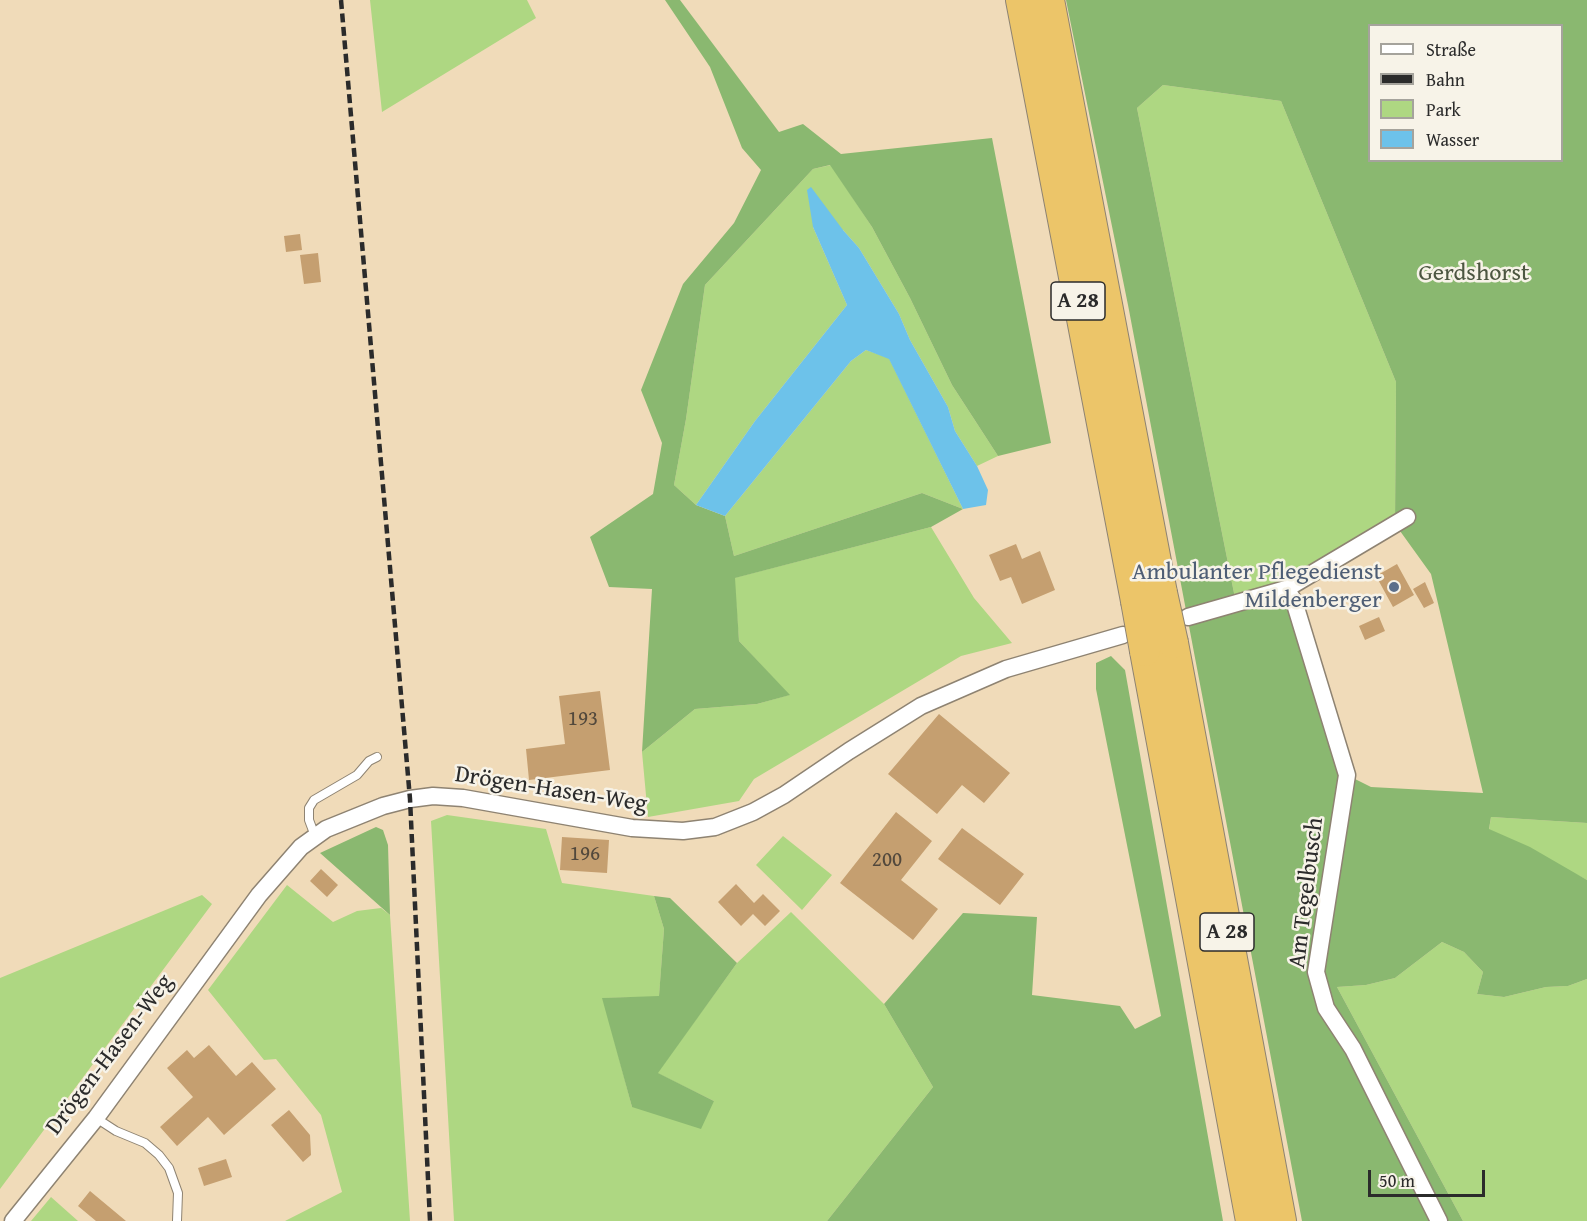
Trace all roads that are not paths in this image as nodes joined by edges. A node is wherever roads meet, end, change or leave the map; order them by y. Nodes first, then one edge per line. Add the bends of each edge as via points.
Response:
1 (1021, 0) edge
2 (1049, 0) edge
3 (1407, 517) dead end
4 (1286, 589) junction
5 (1149, 597) junction
6 (1188, 617) dead end
7 (1147, 643) junction
8 (377, 756) dead end
9 (315, 836) junction
10 (96, 1118) junction
11 (14, 1221) edge
12 (177, 1221) edge
13 (1251, 1221) edge
14 (1281, 1221) edge
15 (1439, 1221) edge

1 - 5 highway, A 28
2 - 5 highway, A 28
3 - 4 street
4 - 6 street
4 - 15 street, Am Tegelbusch via 1294,601 1347,775 1316,972 1326,1008 1353,1049
5 - 7 highway, A 28, bridge
7 - 9 street, Drögen-Hasen-Weg via 1006,669 921,705 784,795 715,827 683,831 632,828 433,796 383,806
7 - 13 highway, A 28
7 - 14 highway, A 28
8 - 9 lane via 357,775 314,800 309,820
9 - 10 street, Drögen-Hasen-Weg via 305,850 280,869
10 - 11 street, Drögen-Hasen-Weg
10 - 12 lane via 145,1143 159,1155 169,1168 178,1193

